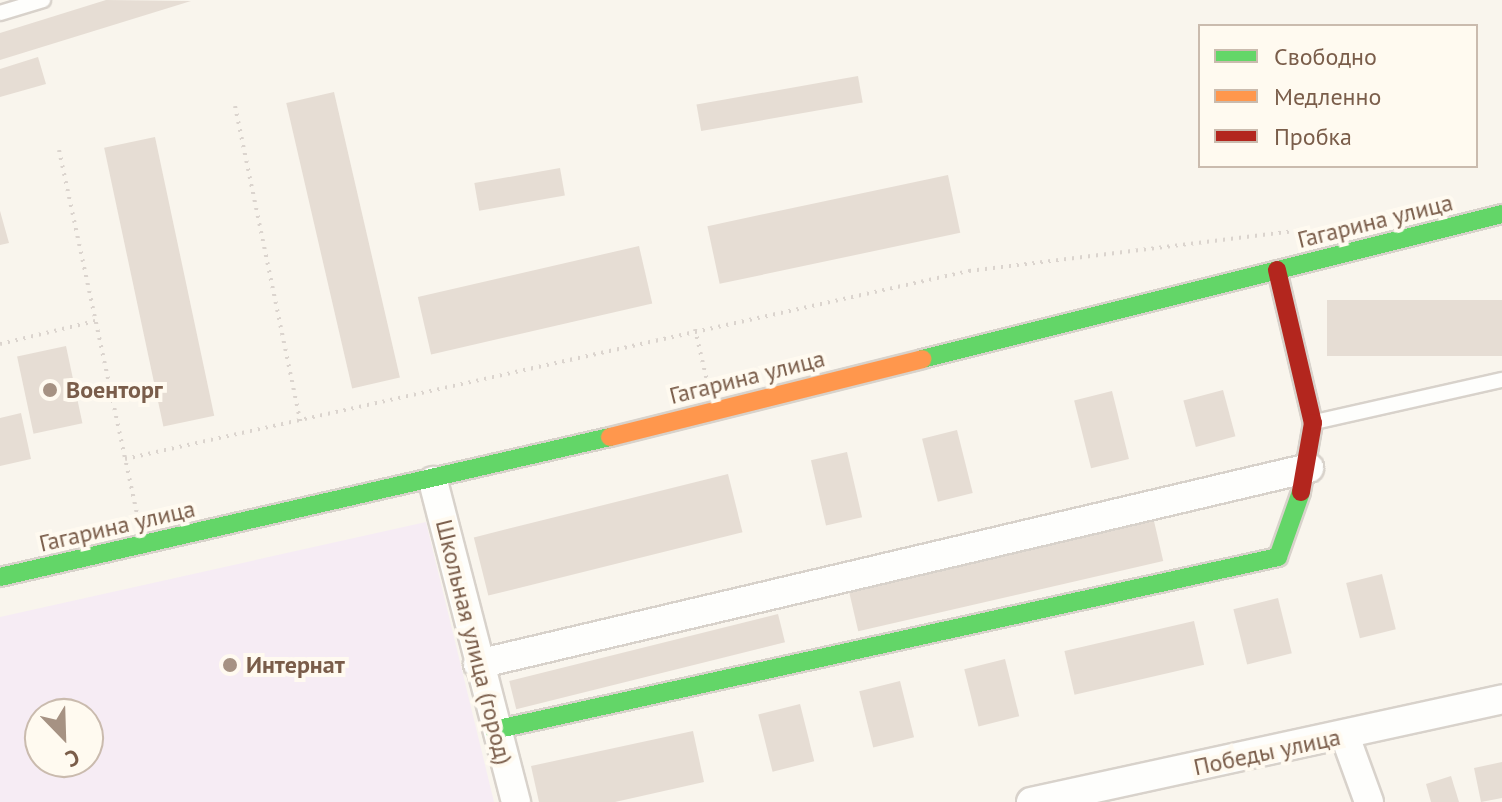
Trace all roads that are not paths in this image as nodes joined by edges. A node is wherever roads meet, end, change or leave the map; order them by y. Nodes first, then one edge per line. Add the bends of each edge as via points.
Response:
1 (43, 0) edge
2 (0, 13) edge
3 (1502, 214) edge
4 (1277, 270) junction
5 (1502, 380) edge
6 (1313, 423) junction
7 (1309, 468) junction
8 (433, 481) junction
9 (0, 577) edge
10 (478, 664) junction
11 (1502, 699) edge
12 (494, 730) junction
13 (1345, 736) junction
14 (1120, 792) edge
15 (516, 802) edge
16 (1031, 802) edge
17 (1369, 802) edge

1 - 2 lane
3 - 4 main road, Гагарина улица
4 - 6 main road
4 - 8 main road, Гагарина улица
5 - 6 lane
6 - 7 main road
7 - 10 street
7 - 12 main road via 1278,557
8 - 9 main road, Гагарина улица
8 - 10 street, Школьная улица (город)
10 - 12 street, Школьная улица (город)
11 - 13 street, Победы улица
12 - 15 street, Школьная улица (город)
13 - 14 street, Победы улица
13 - 17 street
14 - 16 street, Победы улица

